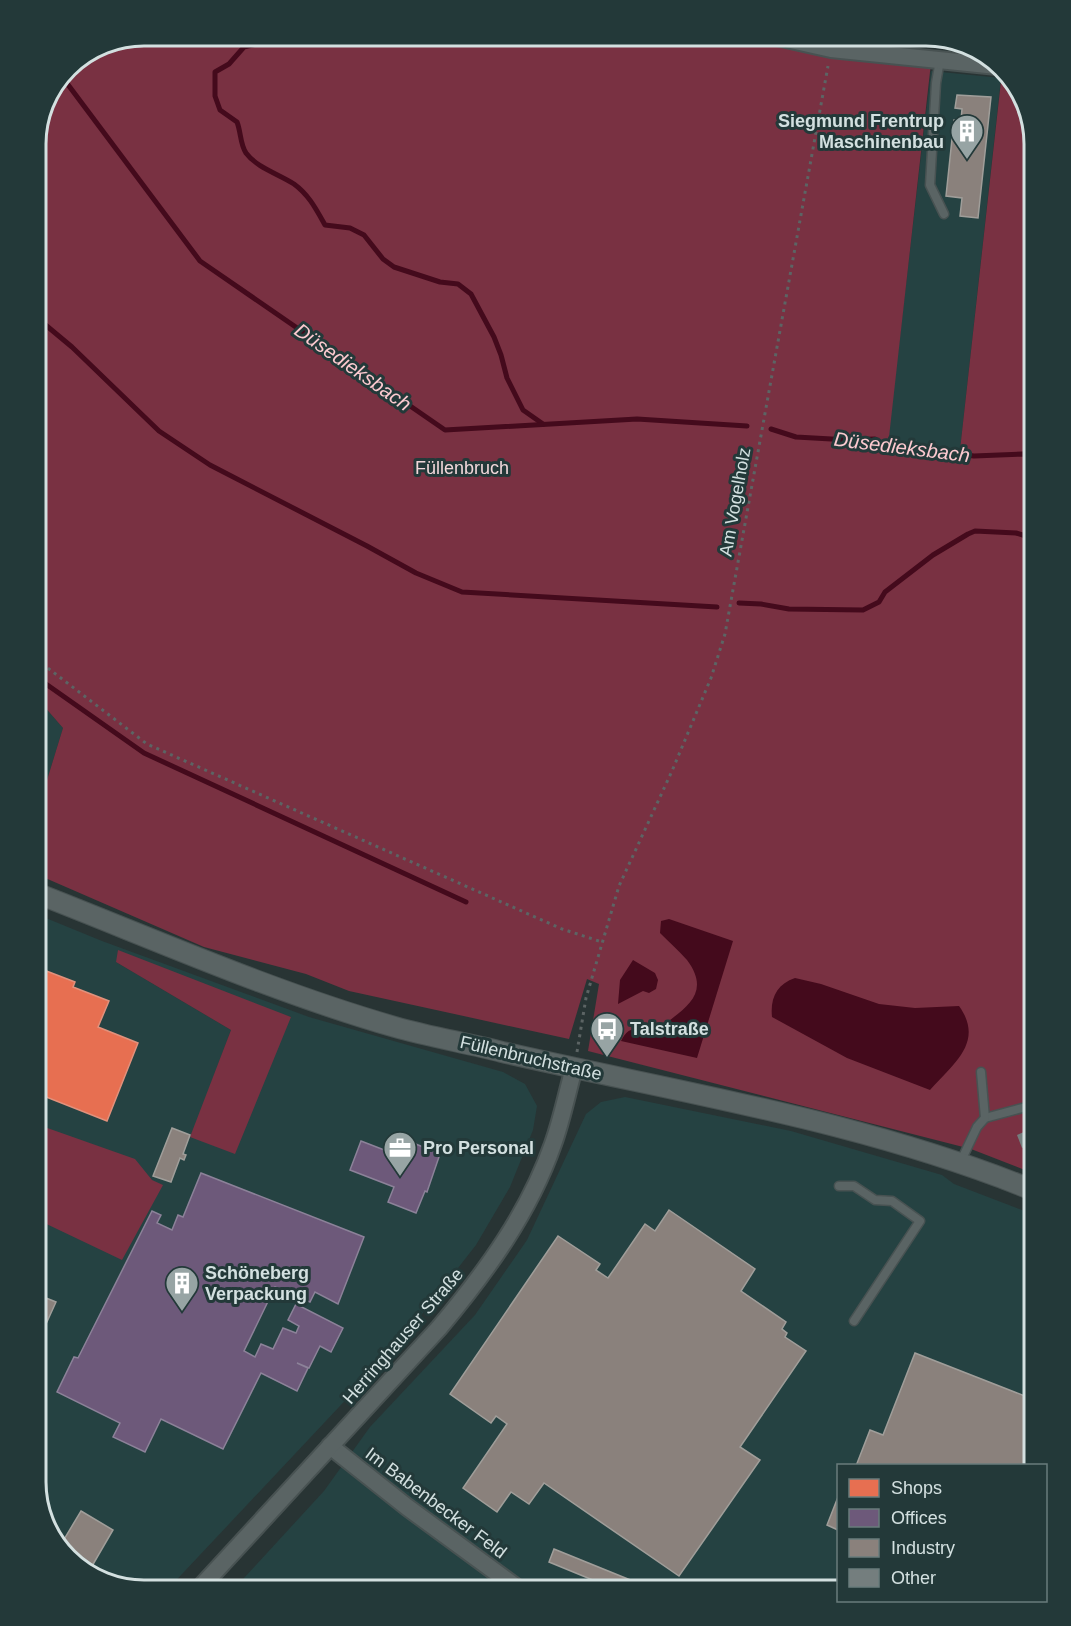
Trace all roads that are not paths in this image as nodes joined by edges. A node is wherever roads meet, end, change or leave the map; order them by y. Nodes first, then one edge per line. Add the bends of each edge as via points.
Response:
1 (821, 47) edge
2 (940, 60) junction
3 (983, 64) edge
4 (944, 214) dead end
5 (46, 896) edge
6 (574, 1068) junction
7 (981, 1072) dead end
8 (1024, 1108) edge
9 (985, 1118) junction
10 (960, 1163) junction
11 (839, 1186) dead end
12 (1024, 1187) edge
13 (854, 1321) dead end
14 (330, 1446) junction
15 (208, 1579) edge
16 (506, 1579) edge

1 - 2 street
2 - 3 street
2 - 4 lane via 930,185
5 - 6 street, Füllenbruchstraße via 319,1003 396,1027
6 - 10 street, Füllenbruchstraße via 775,1110
6 - 14 street, Herringhauser Straße via 553,1144 499,1251 439,1328
7 - 9 lane
8 - 9 lane
9 - 10 lane
10 - 12 street, Füllenbruchstraße
11 - 13 lane via 854,1186 875,1200 891,1202 920,1221
14 - 15 street, Herringhauser Straße
14 - 16 street, Im Babenbecker Feld

